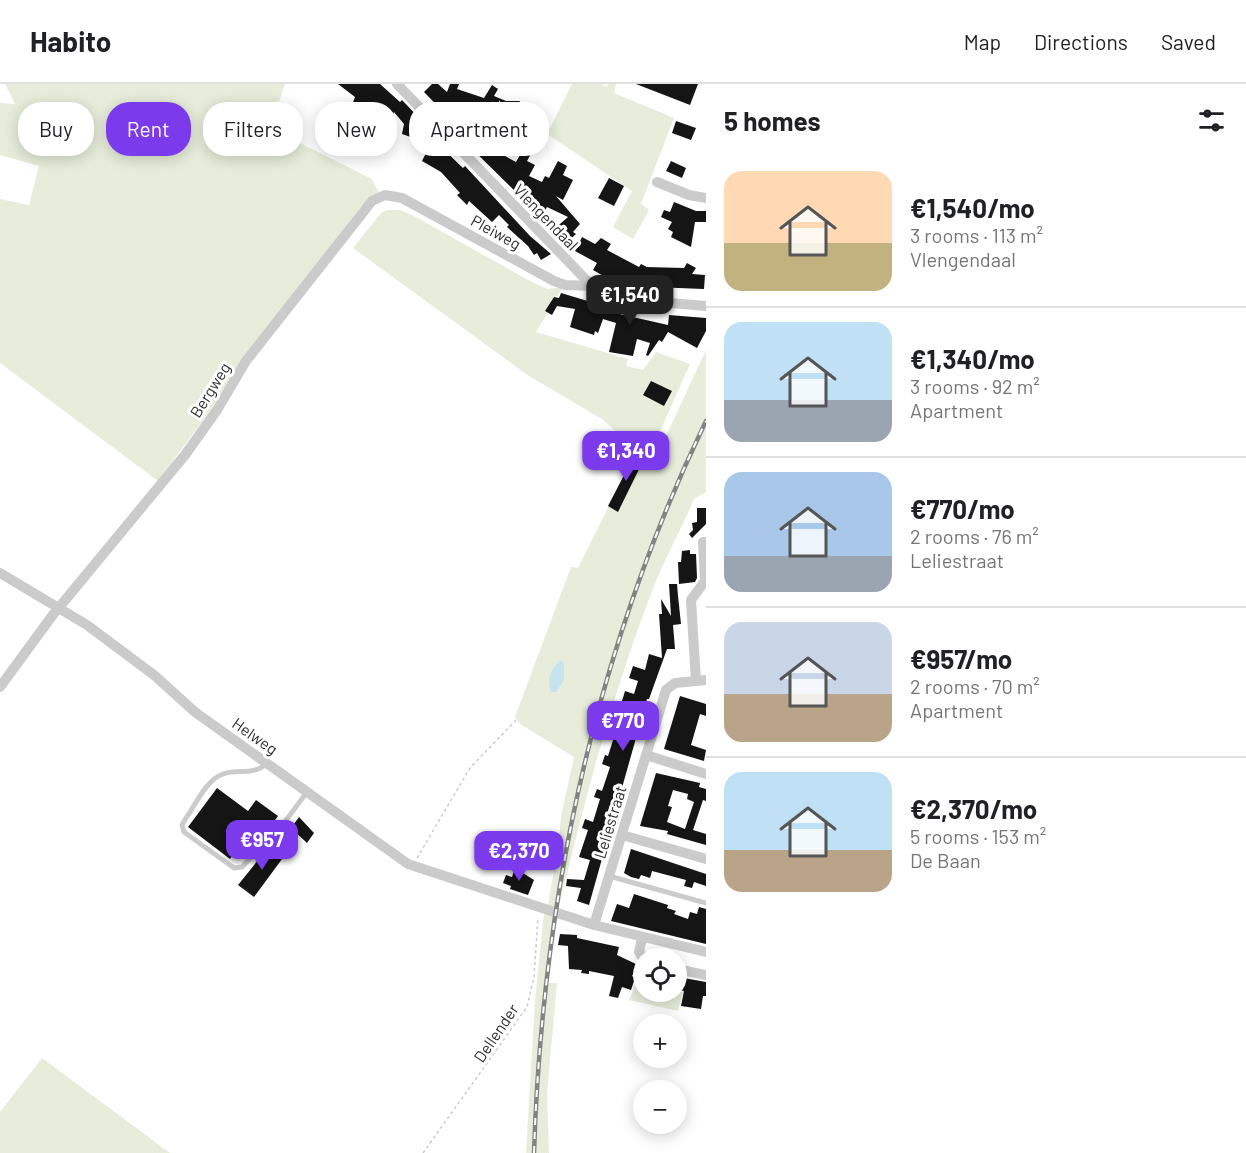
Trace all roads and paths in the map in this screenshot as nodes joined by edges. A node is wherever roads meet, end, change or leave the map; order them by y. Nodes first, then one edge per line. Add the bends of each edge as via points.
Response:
1 (397, 84) edge
2 (657, 182) dead end
3 (389, 195) joint
4 (706, 198) edge
5 (592, 286) junction
6 (706, 306) edge
7 (706, 542) edge
8 (0, 573) edge
9 (60, 607) junction
10 (701, 681) edge
11 (0, 687) edge
12 (516, 720) dead end
13 (646, 755) junction
14 (268, 763) junction
15 (706, 774) edge
16 (307, 792) junction
17 (622, 835) junction
18 (706, 859) edge
19 (412, 866) junction
20 (609, 876) junction
21 (706, 903) edge
22 (539, 907) junction
23 (594, 925) junction
24 (642, 938) junction
25 (640, 948) edge
26 (706, 952) edge
27 (687, 971) edge
28 (706, 975) edge
29 (423, 1153) edge

1 - 5 street, Vlengendaal
2 - 4 street
3 - 5 street, Pleiweg via 408,201 554,281
3 - 9 street, Bergweg via 376,199 361,212 246,362 185,455
5 - 6 street, Vlengendaal via 622,299
7 - 10 street via 705,581 691,600
8 - 9 street, Helweg
9 - 11 street, Bergweg
9 - 14 street, Helweg
10 - 13 street, Leliestraat via 675,683 666,690
12 - 19 path via 470,768
13 - 15 street
13 - 17 street, Leliestraat
14 - 16 street, Helweg
14 - 16 lane via 256,772 225,773 214,778 186,818 184,832 234,868 242,867
16 - 19 street, Helweg
17 - 18 street
17 - 20 street, Leliestraat
19 - 22 street, Helweg
20 - 21 lane
20 - 23 street, Leliestraat
22 - 23 street, Helweg
22 - 29 path, Dellender via 534,977 526,1007
23 - 24 street, Helweg
24 - 25 street
24 - 26 street, Helweg
27 - 28 street

